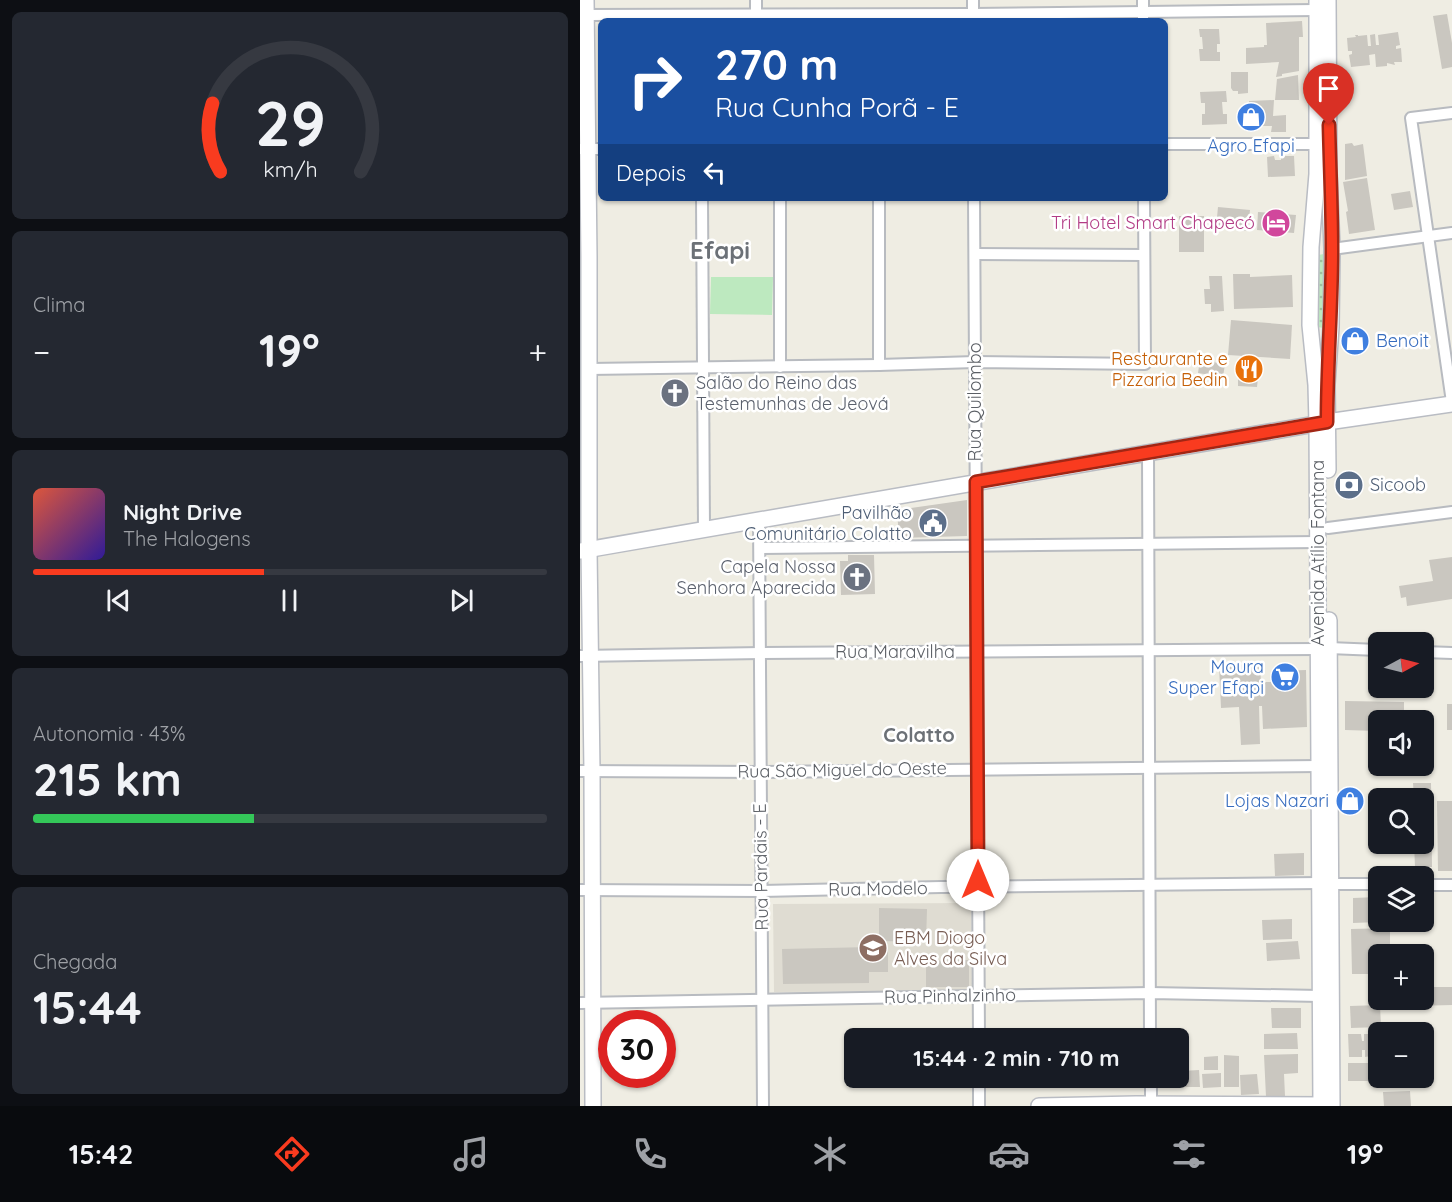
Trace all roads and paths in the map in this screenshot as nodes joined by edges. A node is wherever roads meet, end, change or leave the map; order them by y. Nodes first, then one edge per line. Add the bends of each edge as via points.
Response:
1 (756, 0) edge
2 (973, 0) edge
3 (1143, 0) edge
4 (1320, 4) edge
5 (584, 10) edge
6 (1143, 17) edge
7 (756, 18) edge
8 (973, 18) edge
9 (1452, 113) edge
10 (1168, 144) edge
11 (1316, 144) junction
12 (589, 149) edge
13 (702, 201) edge
14 (780, 201) edge
15 (879, 201) edge
16 (974, 201) edge
17 (1144, 201) edge
18 (1452, 232) edge
19 (1428, 236) junction
20 (1311, 248) junction
21 (1332, 249) junction
22 (975, 254) junction
23 (1144, 255) junction
24 (584, 257) edge
25 (1310, 325) junction
26 (1331, 327) junction
27 (975, 362) junction
28 (879, 365) junction
29 (780, 367) junction
30 (703, 368) junction
31 (589, 369) junction
32 (1452, 403) edge
33 (1322, 423) junction
34 (1148, 453) junction
35 (976, 482) junction
36 (1452, 512) edge
37 (759, 520) junction
38 (1328, 528) junction
39 (703, 530) junction
40 (1318, 542) junction
41 (1148, 543) junction
42 (976, 545) junction
43 (760, 548) junction
44 (584, 550) edge
45 (1323, 648) junction
46 (1368, 650) edge
47 (1148, 651) junction
48 (977, 652) junction
49 (1434, 652) edge
50 (760, 653) junction
51 (1452, 653) edge
52 (585, 656) edge
53 (1319, 766) junction
54 (1149, 767) junction
55 (978, 769) junction
56 (586, 771) edge
57 (760, 772) junction
58 (1325, 883) junction
59 (1150, 884) junction
60 (1368, 884) edge
61 (1434, 885) edge
62 (1452, 885) edge
63 (979, 887) junction
64 (586, 890) edge
65 (761, 891) junction
66 (1150, 993) junction
67 (979, 996) junction
68 (1320, 996) junction
69 (763, 999) junction
70 (586, 1003) edge
71 (979, 1028) edge
72 (1150, 1028) edge
73 (979, 1088) edge
74 (1150, 1088) edge
75 (1151, 1105) edge
76 (593, 1106) edge
77 (763, 1106) edge
78 (979, 1106) edge
79 (1039, 1106) edge
80 (1327, 1106) edge

1 - 7 street
2 - 8 street
3 - 6 street
4 - 6 street
4 - 11 main road, Avenida Atílio Fontana
4 - 21 main road, Avenida Atílio Fontana
5 - 7 street
5 - 12 main road
6 - 8 street
7 - 8 street
9 - 19 street via 1411,118
10 - 11 street
11 - 20 main road, Avenida Atílio Fontana
12 - 24 main road
13 - 30 street
14 - 29 street
15 - 28 street
16 - 22 street, Rua Quilombo
17 - 23 street
18 - 19 street
19 - 21 street
19 - 32 street
20 - 21 main road via 1322,244
20 - 25 main road, Avenida Atílio Fontana
21 - 26 main road, Avenida Atílio Fontana
22 - 23 street
22 - 27 street, Rua Quilombo
23 - 27 street via 1145,364
24 - 31 main road
25 - 26 main road via 1320,331
25 - 33 main road, Avenida Atílio Fontana
26 - 33 main road, Avenida Atílio Fontana
27 - 28 street
27 - 35 street, Rua Quilombo
28 - 29 street
29 - 30 street
30 - 31 street
30 - 39 street
31 - 44 main road
32 - 33 main road
33 - 34 main road
33 - 38 main road, Avenida Atílio Fontana
33 - 40 main road, Avenida Atílio Fontana
34 - 35 main road
34 - 41 street
35 - 37 main road
35 - 42 street, Rua Quilombo
36 - 38 street
37 - 39 main road
37 - 43 street, Rua Pardais - E
38 - 45 main road, Avenida Atílio Fontana
39 - 44 main road
40 - 41 street
40 - 45 main road, Avenida Atílio Fontana
41 - 42 street
41 - 47 street
42 - 43 street
42 - 48 street, Rua Quilombo
43 - 50 street, Rua Pardais - E
44 - 52 main road
45 - 46 street, Rua Maravilha
45 - 47 street, Rua Maravilha
45 - 53 main road, Avenida Atílio Fontana
45 - 58 main road, Avenida Atílio Fontana
47 - 48 street, Rua Maravilha
47 - 54 street
48 - 50 street, Rua Maravilha
48 - 55 street, Rua Quilombo
49 - 51 street
50 - 52 street, Rua Maravilha
50 - 57 street, Rua Pardais - E
52 - 56 main road
53 - 54 street, Rua São Miguel do Oeste
53 - 58 main road, Avenida Atílio Fontana
54 - 55 street, Rua São Miguel do Oeste
54 - 59 street
55 - 57 street, Rua São Miguel do Oeste
55 - 63 street, Rua Quilombo
56 - 57 street, Rua São Miguel do Oeste
56 - 64 main road
57 - 65 street, Rua Pardais - E
58 - 59 street, Rua Modelo
58 - 60 street, Rua Modelo
58 - 68 main road, Avenida Atílio Fontana
58 - 80 main road, Avenida Atílio Fontana
59 - 63 street, Rua Modelo
59 - 66 street
61 - 62 street
63 - 65 street, Rua Modelo
63 - 67 street, Rua Quilombo
64 - 65 street, Rua Modelo
64 - 70 main road
65 - 69 street, Rua Pardais - E
66 - 67 street, Rua Pinhalzinho
66 - 68 street, Rua Pinhalzinho
66 - 72 street
67 - 69 street, Rua Pinhalzinho
67 - 71 street, Rua Quilombo
68 - 80 main road, Avenida Atílio Fontana
69 - 70 street, Rua Pinhalzinho
69 - 77 street, Rua Pardais - E
70 - 76 main road
73 - 78 street
74 - 75 street
75 - 79 main road
75 - 80 main road

